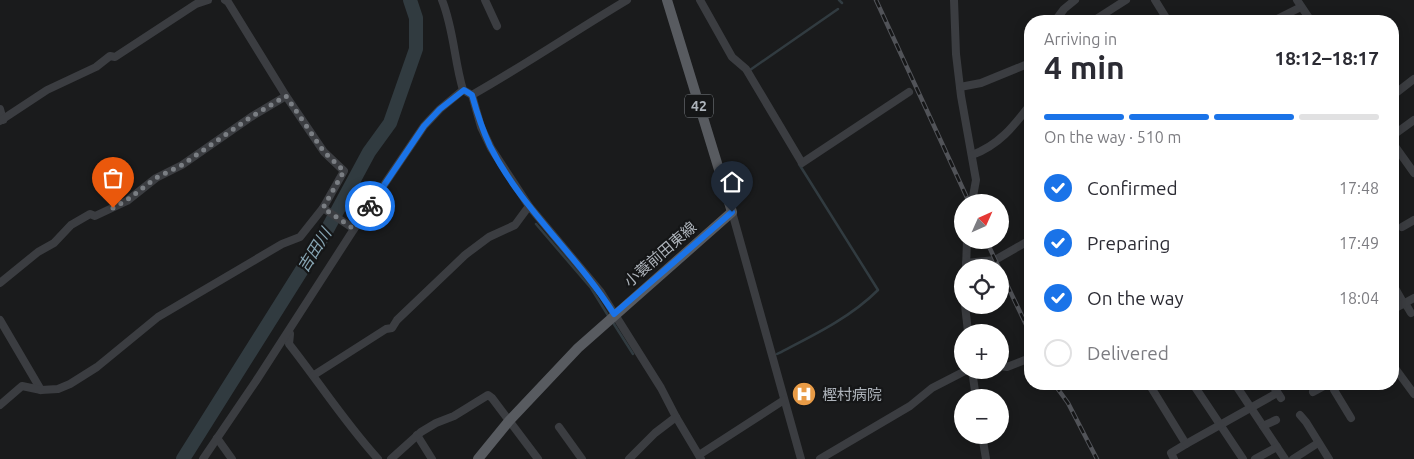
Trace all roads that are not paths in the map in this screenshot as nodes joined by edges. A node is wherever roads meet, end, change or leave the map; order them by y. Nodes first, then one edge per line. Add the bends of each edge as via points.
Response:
1 (208, 0) edge
2 (224, 0) edge
3 (442, 0) edge
4 (486, 0) edge
5 (627, 0) edge
6 (668, 0) edge
7 (700, 0) edge
8 (954, 0) edge
9 (1075, 0) edge
10 (1126, 0) edge
11 (1155, 0) edge
12 (1299, 3) edge
13 (1060, 15) edge
14 (1102, 15) edge
15 (1164, 15) edge
16 (1282, 15) edge
17 (1308, 15) edge
18 (497, 26) dead end
19 (1024, 65) edge
20 (1414, 79) edge
21 (960, 87) junction
22 (464, 90) junction
23 (1399, 91) edge
24 (909, 92) dead end
25 (472, 95) junction
26 (286, 96) junction
27 (0, 109) edge
28 (1024, 113) edge
29 (1, 120) edge
30 (1414, 120) edge
31 (1399, 131) edge
32 (1399, 152) edge
33 (972, 156) junction
34 (1414, 173) edge
35 (973, 194) edge
36 (529, 206) junction
37 (323, 208) junction
38 (732, 212) junction
39 (1414, 220) edge
40 (1402, 227) dead end
41 (354, 229) junction
42 (1024, 243) edge
43 (997, 259) edge
44 (0, 283) edge
45 (1399, 295) edge
46 (1414, 298) edge
47 (1404, 303) junction
48 (1399, 306) edge
49 (1411, 313) dead end
50 (614, 314) junction
51 (0, 320) edge
52 (291, 328) junction
53 (1024, 360) edge
54 (1009, 365) edge
55 (1399, 374) edge
56 (314, 375) junction
57 (954, 377) edge
58 (41, 390) junction
59 (1153, 390) edge
60 (1197, 390) edge
61 (1239, 390) edge
62 (1276, 390) edge
63 (1317, 390) edge
64 (1334, 390) edge
65 (1314, 392) dead end
66 (1414, 394) edge
67 (784, 400) junction
68 (0, 404) edge
69 (1251, 408) junction
70 (1300, 415) dead end
71 (676, 418) junction
72 (1351, 418) dead end
73 (509, 420) junction
74 (1276, 420) dead end
75 (1220, 426) junction
76 (1264, 426) junction
77 (559, 427) dead end
78 (417, 435) junction
79 (217, 438) junction
80 (1318, 443) junction
81 (984, 444) edge
82 (1186, 444) junction
83 (1277, 447) junction
84 (700, 457) edge
85 (203, 459) edge
86 (232, 459) edge
87 (378, 459) edge
88 (391, 459) edge
89 (432, 459) edge
90 (478, 459) edge
91 (538, 459) edge
92 (582, 459) edge
93 (629, 459) edge
94 (801, 459) edge
95 (820, 459) edge
96 (986, 459) edge
97 (1174, 459) edge
98 (1243, 459) edge
99 (1255, 459) edge
100 (1285, 459) edge
101 (1293, 459) edge
102 (1329, 459) edge

1 - 29 street via 196,4 114,57 110,56 96,67 47,90
2 - 26 street
3 - 22 street
4 - 18 street
5 - 25 street
6 - 38 main road, 42
7 - 24 street via 732,57 746,69 802,163
8 - 21 street
9 - 13 street
10 - 14 street
11 - 15 street
12 - 16 street
12 - 17 street
19 - 21 street via 1002,76
20 - 23 street
21 - 33 street
22 - 25 street
22 - 41 street via 424,126
25 - 36 street via 491,148
26 - 37 street via 324,152 344,171
26 - 44 street via 182,165 156,178 127,200 71,225 54,243
27 - 29 street
28 - 33 street via 987,150
30 - 31 street
32 - 34 street
33 - 35 street via 976,180
36 - 50 street via 578,263
36 - 56 street via 515,225 489,237 465,255 396,320 392,328
37 - 41 street
37 - 58 street via 300,237 282,244 158,317 98,367 70,384
38 - 50 main road, 小蓑前田東線
38 - 67 street
39 - 40 street
41 - 52 street
42 - 43 street
45 - 47 street
46 - 47 street
47 - 48 street
47 - 49 street
50 - 71 street
50 - 73 main road, 小蓑前田東線
51 - 58 street
52 - 56 street via 289,344
52 - 79 street
53 - 54 street
55 - 66 street
56 - 87 street
57 - 95 street
58 - 68 street via 22,386
59 - 82 street
60 - 75 street
61 - 69 street
62 - 69 street via 1279,395
63 - 65 street
64 - 72 street
67 - 84 street
67 - 94 street
69 - 75 street
69 - 76 street
70 - 80 street
71 - 84 street
71 - 93 street via 655,432
73 - 78 street via 488,395
73 - 90 main road, 小蓑前田東線
73 - 91 street
74 - 76 street
75 - 82 street
75 - 98 street
76 - 83 street
77 - 92 street
78 - 88 street
78 - 89 street
79 - 85 street
79 - 86 street
80 - 101 street
80 - 102 street
81 - 96 street
82 - 97 street via 1171,453
83 - 99 street
83 - 100 street

